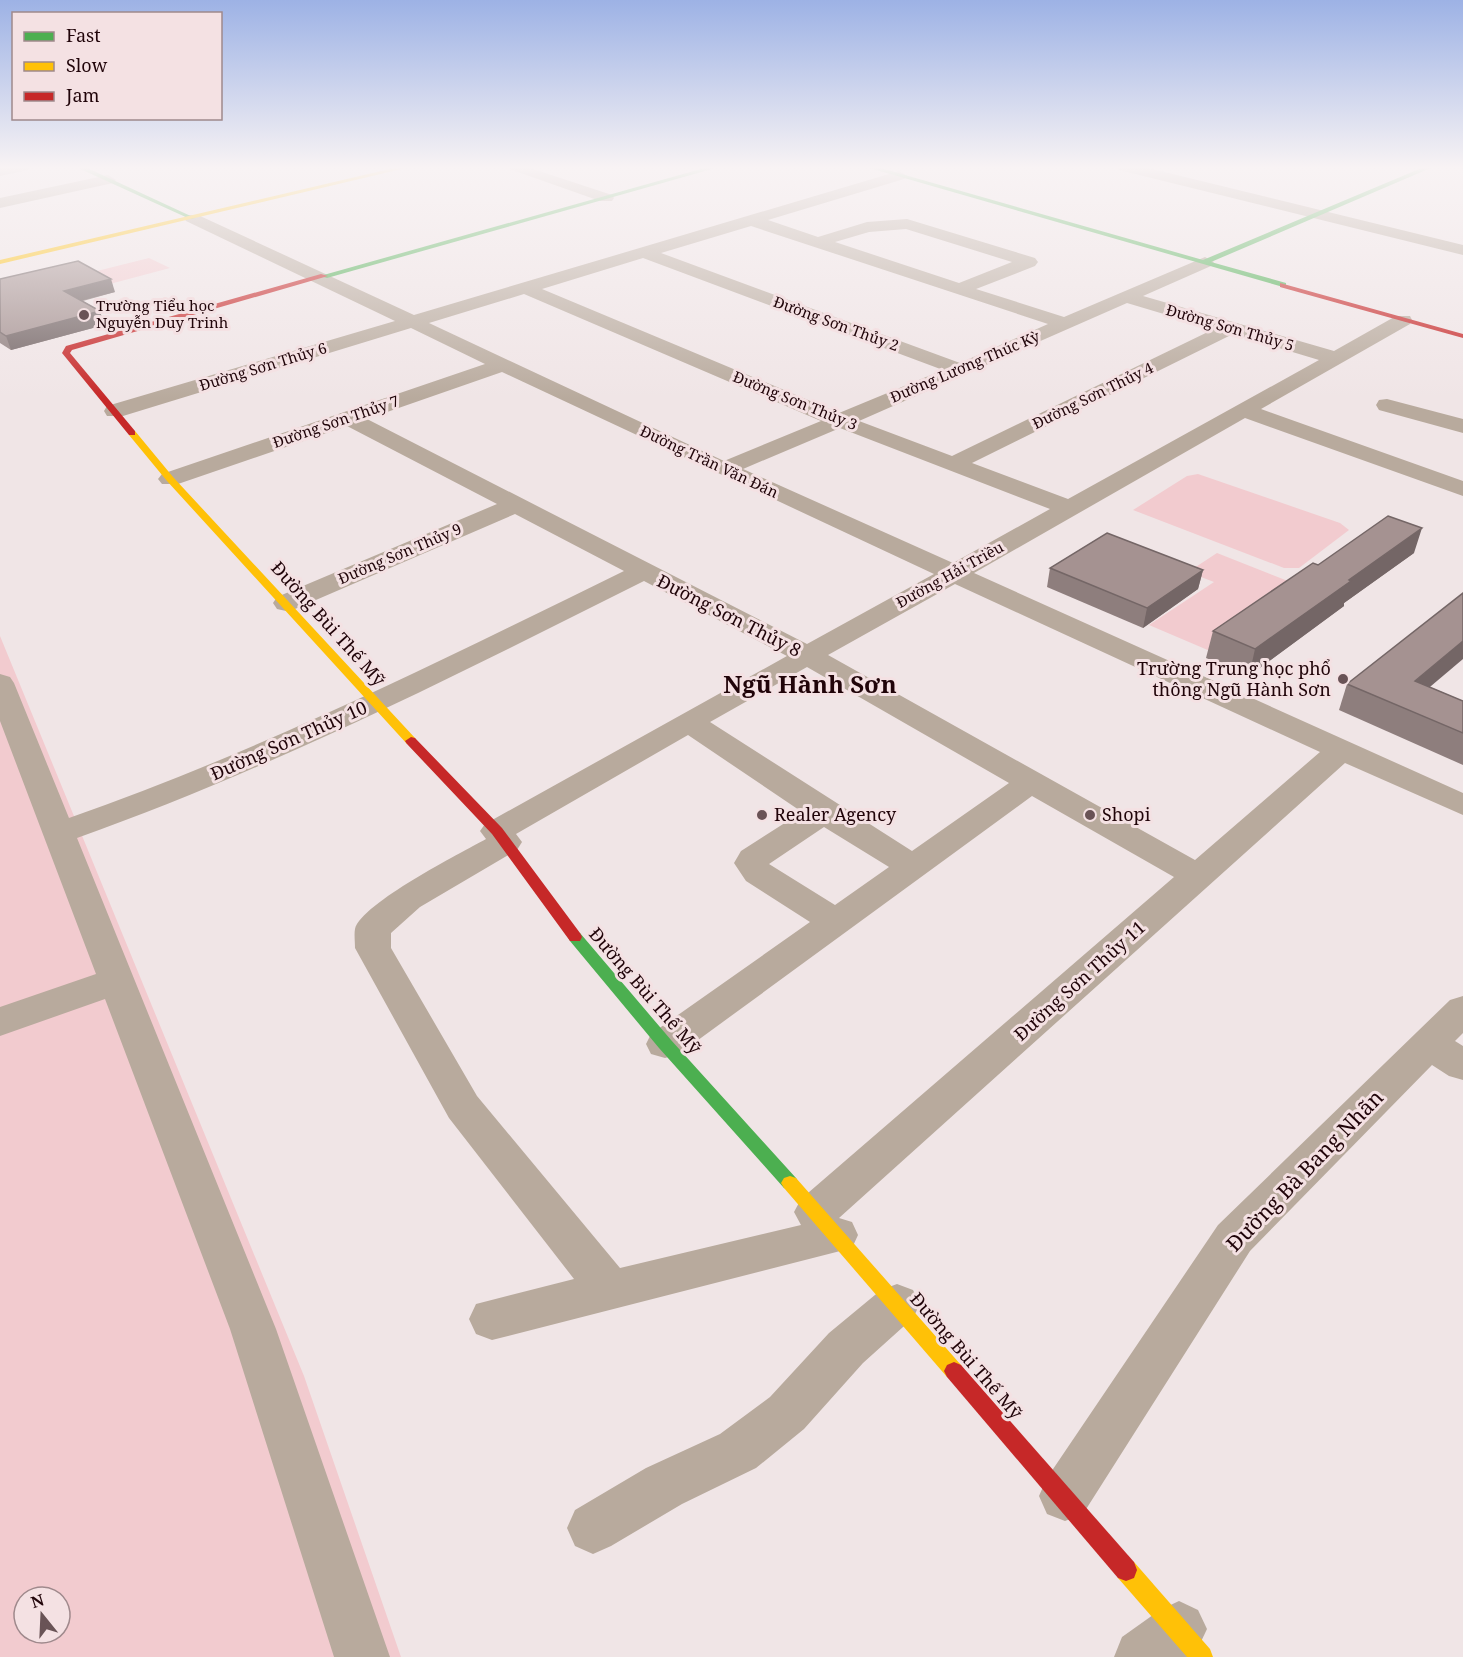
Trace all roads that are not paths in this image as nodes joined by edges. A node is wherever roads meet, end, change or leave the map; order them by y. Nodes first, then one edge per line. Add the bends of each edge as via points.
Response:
1 (33, 244) edge
2 (68, 244) edge
3 (247, 244) edge
4 (439, 244) edge
5 (669, 244) edge
6 (825, 244) edge
7 (972, 244) edge
8 (1171, 244) edge
9 (1246, 244) edge
10 (0, 251) edge
11 (1231, 251) junction
12 (643, 252) junction
13 (1206, 253) junction
14 (1253, 257) dead end
15 (0, 262) edge
16 (318, 278) junction
17 (525, 288) junction
18 (959, 289) junction
19 (1126, 297) junction
20 (1403, 320) junction
21 (411, 322) junction
22 (1066, 324) junction
23 (1230, 328) junction
24 (1463, 336) edge
25 (1335, 358) junction
26 (502, 365) junction
27 (961, 370) junction
28 (1387, 405) dead end
29 (115, 411) junction
30 (1242, 411) junction
31 (349, 418) junction
32 (840, 421) junction
33 (1463, 426) edge
34 (956, 463) junction
35 (724, 470) junction
36 (170, 479) junction
37 (1463, 489) edge
38 (514, 505) junction
39 (1069, 508) junction
40 (642, 572) junction
41 (955, 574) junction
42 (286, 603) junction
43 (805, 654) junction
44 (0, 683) edge
45 (375, 703) junction
46 (688, 722) junction
47 (1342, 749) junction
48 (1031, 782) junction
49 (1463, 805) edge
50 (824, 812) junction
51 (60, 833) junction
52 (501, 836) junction
53 (913, 867) junction
54 (1198, 876) junction
55 (836, 922) junction
56 (117, 981) junction
57 (1463, 1010) edge
58 (0, 1022) edge
59 (666, 1044) junction
60 (1446, 1055) edge
61 (826, 1223) junction
62 (610, 1290) junction
63 (897, 1304) junction
64 (492, 1319) dead end
65 (1065, 1496) junction
66 (593, 1528) dead end
67 (1174, 1648) edge
68 (362, 1657) edge

1 - 10 street
2 - 15 street
3 - 16 street, Đường Trần Văn Đán
4 - 16 street
5 - 12 street, Đường Sơn Thủy 6
6 - 18 street
7 - 18 street via 1029,262
8 - 13 street
9 - 11 street
11 - 13 street
11 - 14 street
12 - 17 street, Đường Sơn Thủy 6
12 - 27 street, Đường Sơn Thủy 2
13 - 19 street, Đường Lương Thúc Kỳ
13 - 20 street
16 - 21 street, Đường Trần Văn Đán
16 - 29 street, Đường Bùi Thế Mỹ via 69,348 66,353
17 - 21 street, Đường Sơn Thủy 6
17 - 32 street, Đường Sơn Thủy 3
18 - 22 street
19 - 22 street, Đường Lương Thúc Kỳ
19 - 23 street, Đường Sơn Thủy 5
20 - 24 street
20 - 25 street, Đường Hải Triều
21 - 26 street, Đường Trần Văn Đán
21 - 29 street, Đường Sơn Thủy 6
22 - 27 street, Đường Lương Thúc Kỳ
23 - 25 street, Đường Sơn Thủy 5
23 - 34 street, Đường Sơn Thủy 4
25 - 30 street, Đường Hải Triều
26 - 31 street, Đường Sơn Thủy 7
26 - 35 street, Đường Trần Văn Đán
27 - 32 street, Đường Lương Thúc Kỳ
28 - 33 street
29 - 36 street, Đường Bùi Thế Mỹ
30 - 37 street
30 - 39 street, Đường Hải Triều
31 - 36 street, Đường Sơn Thủy 7
31 - 38 street, Đường Sơn Thủy 8
32 - 34 street, Đường Sơn Thủy 3
32 - 35 street, Đường Lương Thúc Kỳ
34 - 39 street, Đường Sơn Thủy 3
35 - 41 street, Đường Trần Văn Đán
36 - 42 street, Đường Bùi Thế Mỹ
38 - 40 street, Đường Sơn Thủy 8
38 - 42 street, Đường Sơn Thủy 9
39 - 41 street, Đường Hải Triều
40 - 43 street, Đường Sơn Thủy 8
40 - 45 street, Đường Sơn Thủy 10
41 - 43 street, Đường Hải Triều
41 - 47 street, Đường Trần Văn Đán
42 - 45 street, Đường Bùi Thế Mỹ
43 - 46 street, Đường Hải Triều
43 - 48 street, Đường Sơn Thủy 8
44 - 51 street
45 - 51 street, Đường Sơn Thủy 10 via 177,790
45 - 52 street, Đường Bùi Thế Mỹ
46 - 50 street
46 - 52 street, Đường Hải Triều
47 - 49 street, Đường Trần Văn Đán
47 - 54 street, Đường Sơn Thủy 11
48 - 53 street
48 - 54 street, Đường Sơn Thủy 8
50 - 53 street
50 - 55 street via 752,863 758,873
51 - 56 street
52 - 59 street, Đường Bùi Thế Mỹ via 576,939
52 - 62 street, Đường Hải Triều via 390,913 373,930 373,948 463,1107
53 - 55 street
54 - 61 street, Đường Sơn Thủy 11
55 - 59 street
56 - 58 street
56 - 68 street via 253,1329
57 - 60 street, Đường Bà Bang Nhãn
59 - 61 street, Đường Bùi Thế Mỹ
60 - 65 street, Đường Bà Bang Nhãn via 1234,1238
61 - 62 street
61 - 63 street, Đường Bùi Thế Mỹ
62 - 64 street
63 - 65 street, Đường Bùi Thế Mỹ
63 - 66 street via 846,1348 787,1413 738,1450 663,1486
65 - 67 street, Đường Bùi Thế Mỹ

